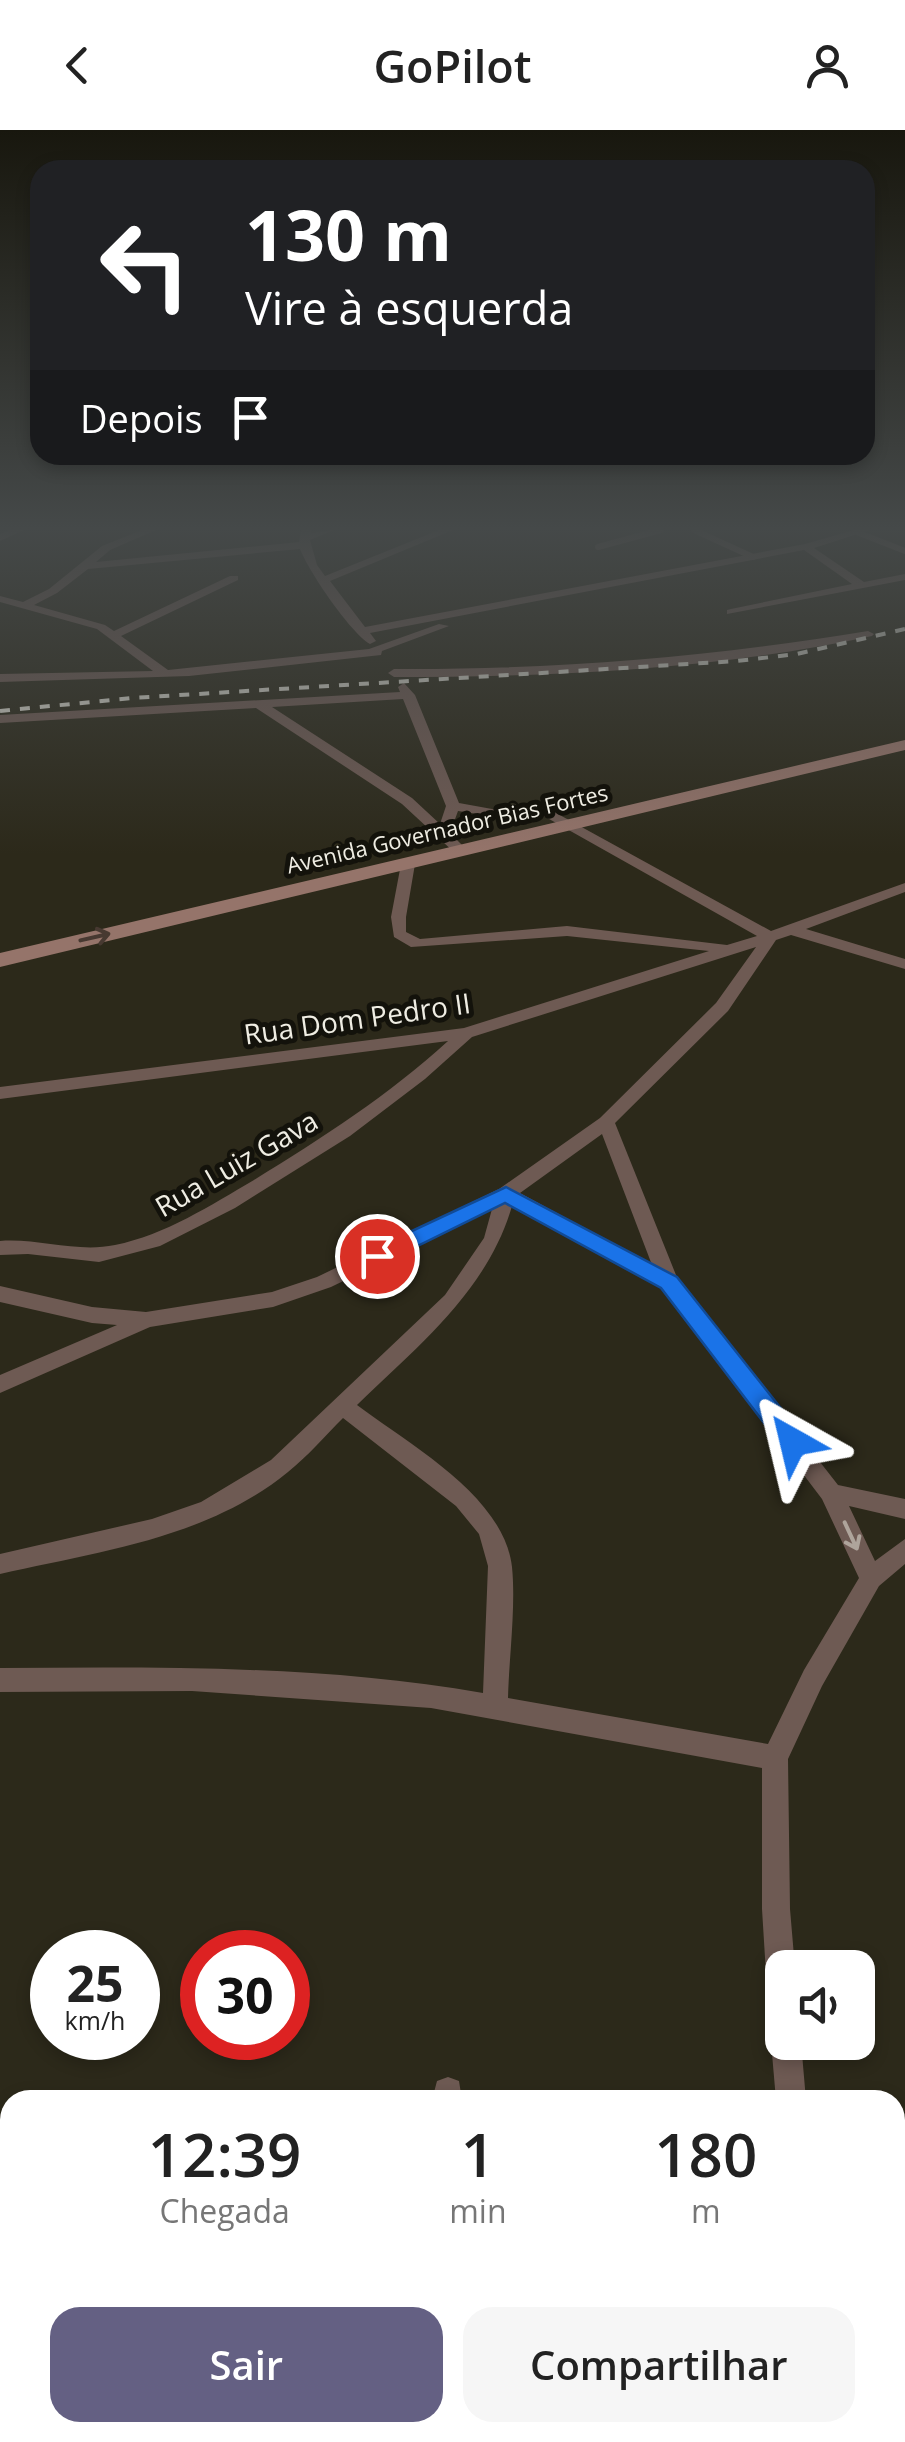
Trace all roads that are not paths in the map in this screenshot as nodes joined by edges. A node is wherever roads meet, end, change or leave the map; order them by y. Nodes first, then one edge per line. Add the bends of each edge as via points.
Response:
1 (118, 638) edge
2 (366, 638) edge
3 (409, 638) edge
4 (845, 638) edge
5 (376, 651) junction
6 (164, 673) junction
7 (0, 678) edge
8 (401, 683) junction
9 (259, 704) junction
10 (0, 720) edge
11 (905, 729) edge
12 (843, 744) junction
13 (905, 745) edge
14 (859, 756) junction
15 (453, 806) junction
16 (547, 812) junction
17 (520, 818) junction
18 (569, 824) junction
19 (450, 840) junction
20 (408, 864) junction
21 (905, 886) edge
22 (224, 898) junction
23 (789, 929) junction
24 (770, 938) junction
25 (0, 941) edge
26 (733, 949) junction
27 (0, 960) edge
28 (905, 964) edge
29 (466, 1033) junction
30 (0, 1093) edge
31 (606, 1122) junction
32 (506, 1194) junction
33 (0, 1248) edge
34 (669, 1282) junction
35 (0, 1294) edge
36 (146, 1320) junction
37 (0, 1385) edge
38 (344, 1407) junction
39 (831, 1493) junction
40 (905, 1509) edge
41 (903, 1560) edge
42 (0, 1564) edge
43 (871, 1580) junction
44 (0, 1680) edge
45 (495, 1708) junction
46 (775, 1758) junction
47 (779, 1950) edge
48 (788, 2060) edge
49 (790, 2090) edge

1 - 6 street
2 - 5 street
3 - 5 street
4 - 8 street via 718,659
5 - 6 street
5 - 8 street
6 - 7 street
8 - 9 street
8 - 15 street
9 - 10 street
9 - 19 street via 407,801
11 - 12 main road, Avenida Governador Bias Fortes
12 - 14 main road
12 - 16 main road, Avenida Governador Bias Fortes
13 - 14 main road, Avenida Governador Bias Fortes
14 - 18 main road, Avenida Governador Bias Fortes
15 - 17 street
15 - 19 street
16 - 17 main road, Avenida Governador Bias Fortes
16 - 18 street
17 - 19 main road, Avenida Governador Bias Fortes
18 - 19 main road, Avenida Governador Bias Fortes
18 - 24 street
19 - 20 main road, Avenida Governador Bias Fortes
19 - 22 main road, Avenida Governador Bias Fortes
20 - 22 main road, Avenida Governador Bias Fortes
20 - 26 street via 397,926 417,944 566,931
21 - 23 street, Rua Dom Pedro II
22 - 25 main road, Avenida Governador Bias Fortes
27 -> 22 main road, Avenida Governador Bias Fortes
23 - 24 street, Rua Dom Pedro II
23 - 28 street
24 - 26 street, Rua Dom Pedro II
24 - 31 street via 722,1008
26 - 29 street, Rua Dom Pedro II
29 - 30 street, Rua Dom Pedro II
29 - 33 street, Rua Luiz Gava via 378,1110 171,1233 109,1254
31 - 32 street
31 - 34 street
32 - 34 street
32 - 36 street via 324,1282 273,1299
32 - 38 street via 477,1268
34 - 39 street
35 - 36 street
36 - 37 street
38 - 42 street via 279,1467 208,1509 152,1529
38 - 45 street via 464,1499 488,1530 500,1566
39 - 40 street
39 -> 43 street
41 - 43 street
43 - 46 street
44 - 45 street via 271,1684 431,1696
45 - 46 street
46 - 47 street
48 - 49 street

